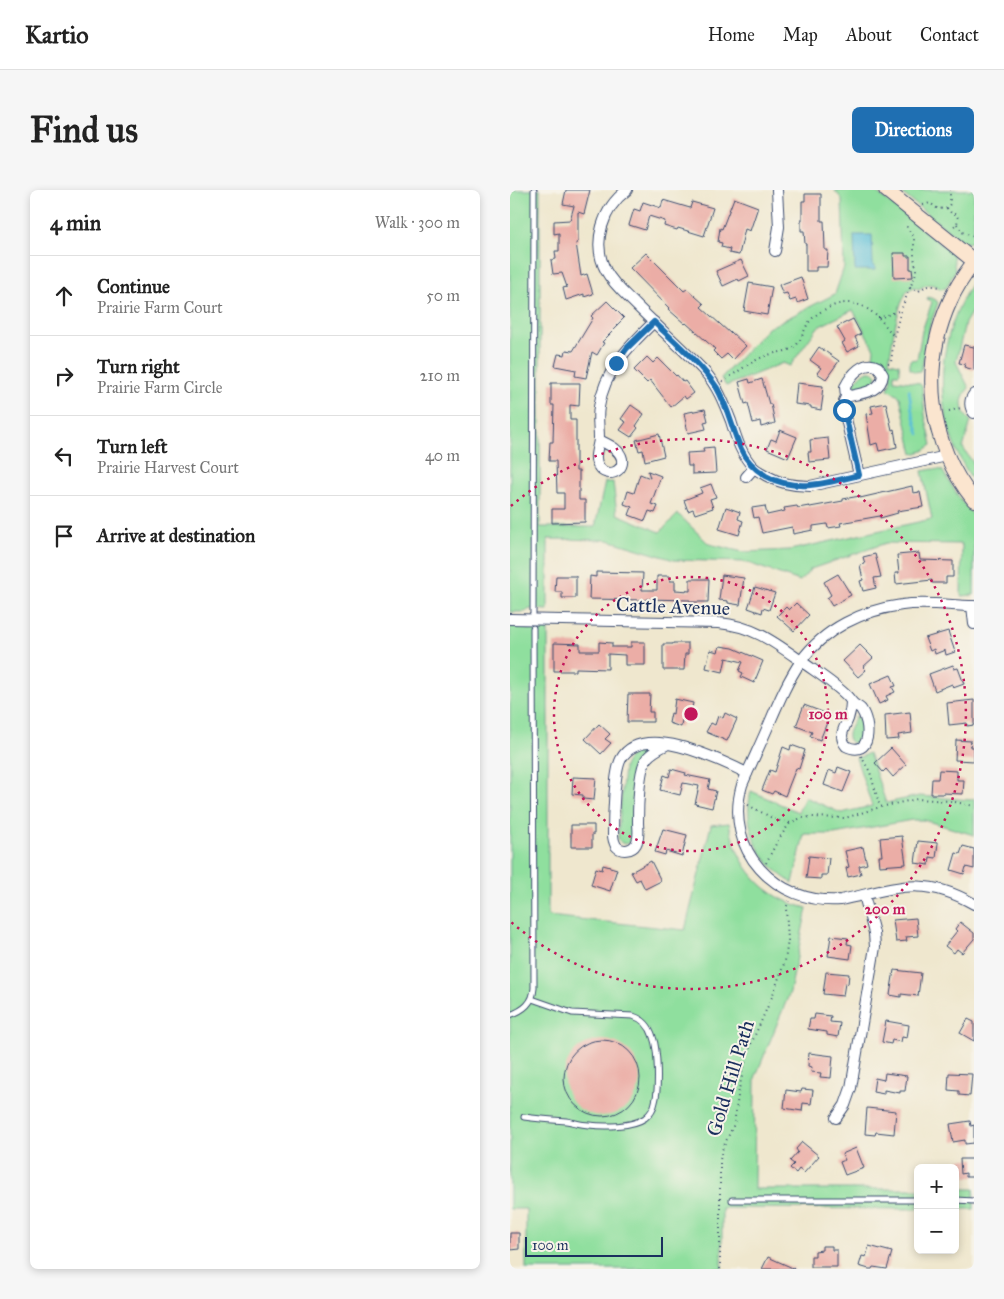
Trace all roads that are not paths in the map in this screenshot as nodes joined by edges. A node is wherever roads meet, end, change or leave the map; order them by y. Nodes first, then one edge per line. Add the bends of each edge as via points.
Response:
1 (534, 190) edge
2 (627, 190) edge
3 (776, 190) edge
4 (886, 190) edge
5 (775, 251) dead end
6 (974, 261) edge
7 (654, 322) junction
8 (974, 394) edge
9 (846, 397) dead end
10 (974, 413) edge
11 (599, 440) dead end
12 (947, 456) junction
13 (754, 468) junction
14 (859, 475) junction
15 (746, 477) dead end
16 (974, 500) edge
17 (973, 606) edge
18 (510, 619) edge
19 (534, 623) junction
20 (974, 624) edge
21 (801, 662) junction
22 (851, 702) dead end
23 (666, 745) junction
24 (747, 773) junction
25 (864, 895) junction
26 (974, 904) edge
27 (532, 999) junction
28 (510, 1015) edge
29 (524, 1117) dead end
30 (836, 1118) dead end
31 (732, 1200) dead end
32 (914, 1200) edge
33 (959, 1200) edge
34 (974, 1201) edge

1 - 19 lane
2 - 7 street via 612,204 603,221 601,257 613,281
3 - 5 street via 779,227
4 - 6 street
6 - 12 street via 946,309 933,360 933,406
7 - 11 street via 616,363 604,385 598,417
7 - 13 street via 716,387 741,450
8 - 10 street via 970,402
9 - 14 street via 844,410
12 - 14 street
12 - 16 street
13 - 14 street via 778,482 801,486
13 - 15 street
17 - 20 street
17 - 21 street via 909,604 868,613 831,633
18 - 19 street, Cattle Avenue
19 - 21 street, Cattle Avenue via 727,623 760,634
19 - 27 lane
21 - 22 street, Cattle Avenue
21 - 24 street via 782,695
23 - 23 street via 637,745 619,764 613,835 619,848 628,850 636,844 643,767 651,754
23 - 24 street via 698,752
24 - 25 street via 739,799 739,821 750,856 760,869 780,886 806,898 841,900
25 - 26 street via 901,886 918,886 947,891
25 - 30 street via 875,947 851,1088
27 - 28 lane via 524,1009
27 - 29 lane via 572,1013 633,1016 645,1022 656,1049 656,1101 645,1118 619,1125 587,1126
31 - 32 lane
33 - 34 lane

